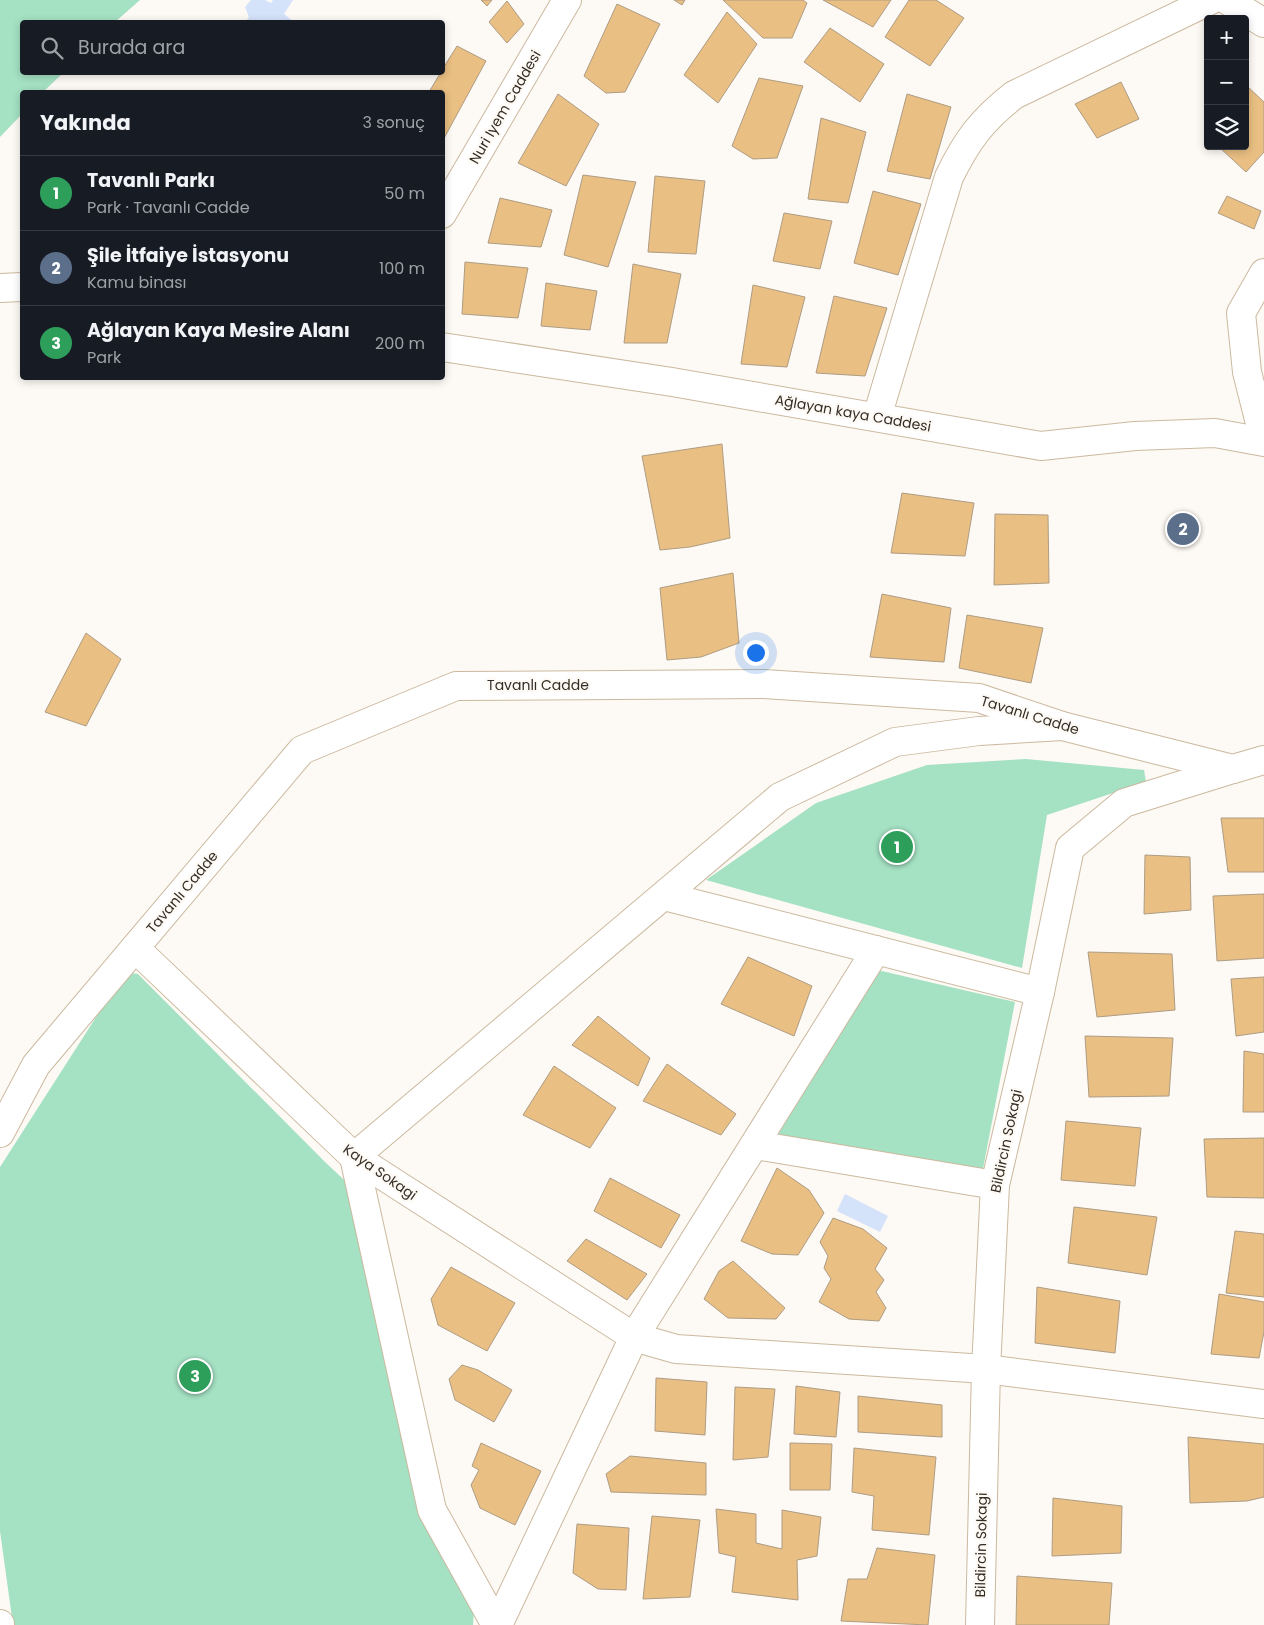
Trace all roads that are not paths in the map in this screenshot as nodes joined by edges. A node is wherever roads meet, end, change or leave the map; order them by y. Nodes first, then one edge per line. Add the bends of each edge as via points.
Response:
1 (567, 0) edge
2 (1211, 0) edge
3 (1227, 0) edge
4 (1264, 23) edge
5 (445, 209) edge
6 (1264, 273) edge
7 (0, 288) edge
8 (20, 288) edge
9 (445, 347) edge
10 (877, 417) junction
11 (1264, 440) edge
12 (1062, 726) junction
13 (1264, 760) edge
14 (1234, 769) junction
15 (664, 896) junction
16 (135, 948) junction
17 (876, 950) junction
18 (1040, 992) junction
19 (0, 1133) edge
20 (755, 1145) junction
21 (354, 1157) junction
22 (994, 1185) junction
23 (634, 1337) junction
24 (986, 1369) junction
25 (1264, 1404) edge
26 (497, 1625) edge
27 (980, 1625) edge

1 - 5 street, Nuri Iyem Caddesi
2 - 10 street via 1014,94 976,129 949,176
3 - 4 street
6 - 11 street via 1241,313 1247,372
7 - 8 street
9 - 10 street, Ağlayan kaya Caddesi
10 - 11 street, Ağlayan kaya Caddesi via 1041,446 1134,436 1215,433
12 - 14 street, Tavanlı Cadde
12 - 15 street via 979,731 895,742 780,797
12 - 16 street, Tavanlı Cadde via 979,698 813,687 764,684 456,686 302,750
13 - 14 street
14 - 18 street, Bildircin Sokagi via 1124,803 1070,848
15 - 17 street
15 - 21 street
16 - 19 street, Tavanlı Cadde via 36,1065
16 - 21 street, Kaya Sokagi
17 - 18 street
17 - 20 street
18 - 22 street, Bildircin Sokagi
20 - 22 street
20 - 23 street
21 - 23 street, Kaya Sokagi
21 - 26 street via 432,1510
22 - 24 street, Bildircin Sokagi
23 - 24 street, Kaya Sokagi via 676,1350
23 - 26 street
24 - 25 street, Kaya Sokagi
24 - 27 street, Bildircin Sokagi

